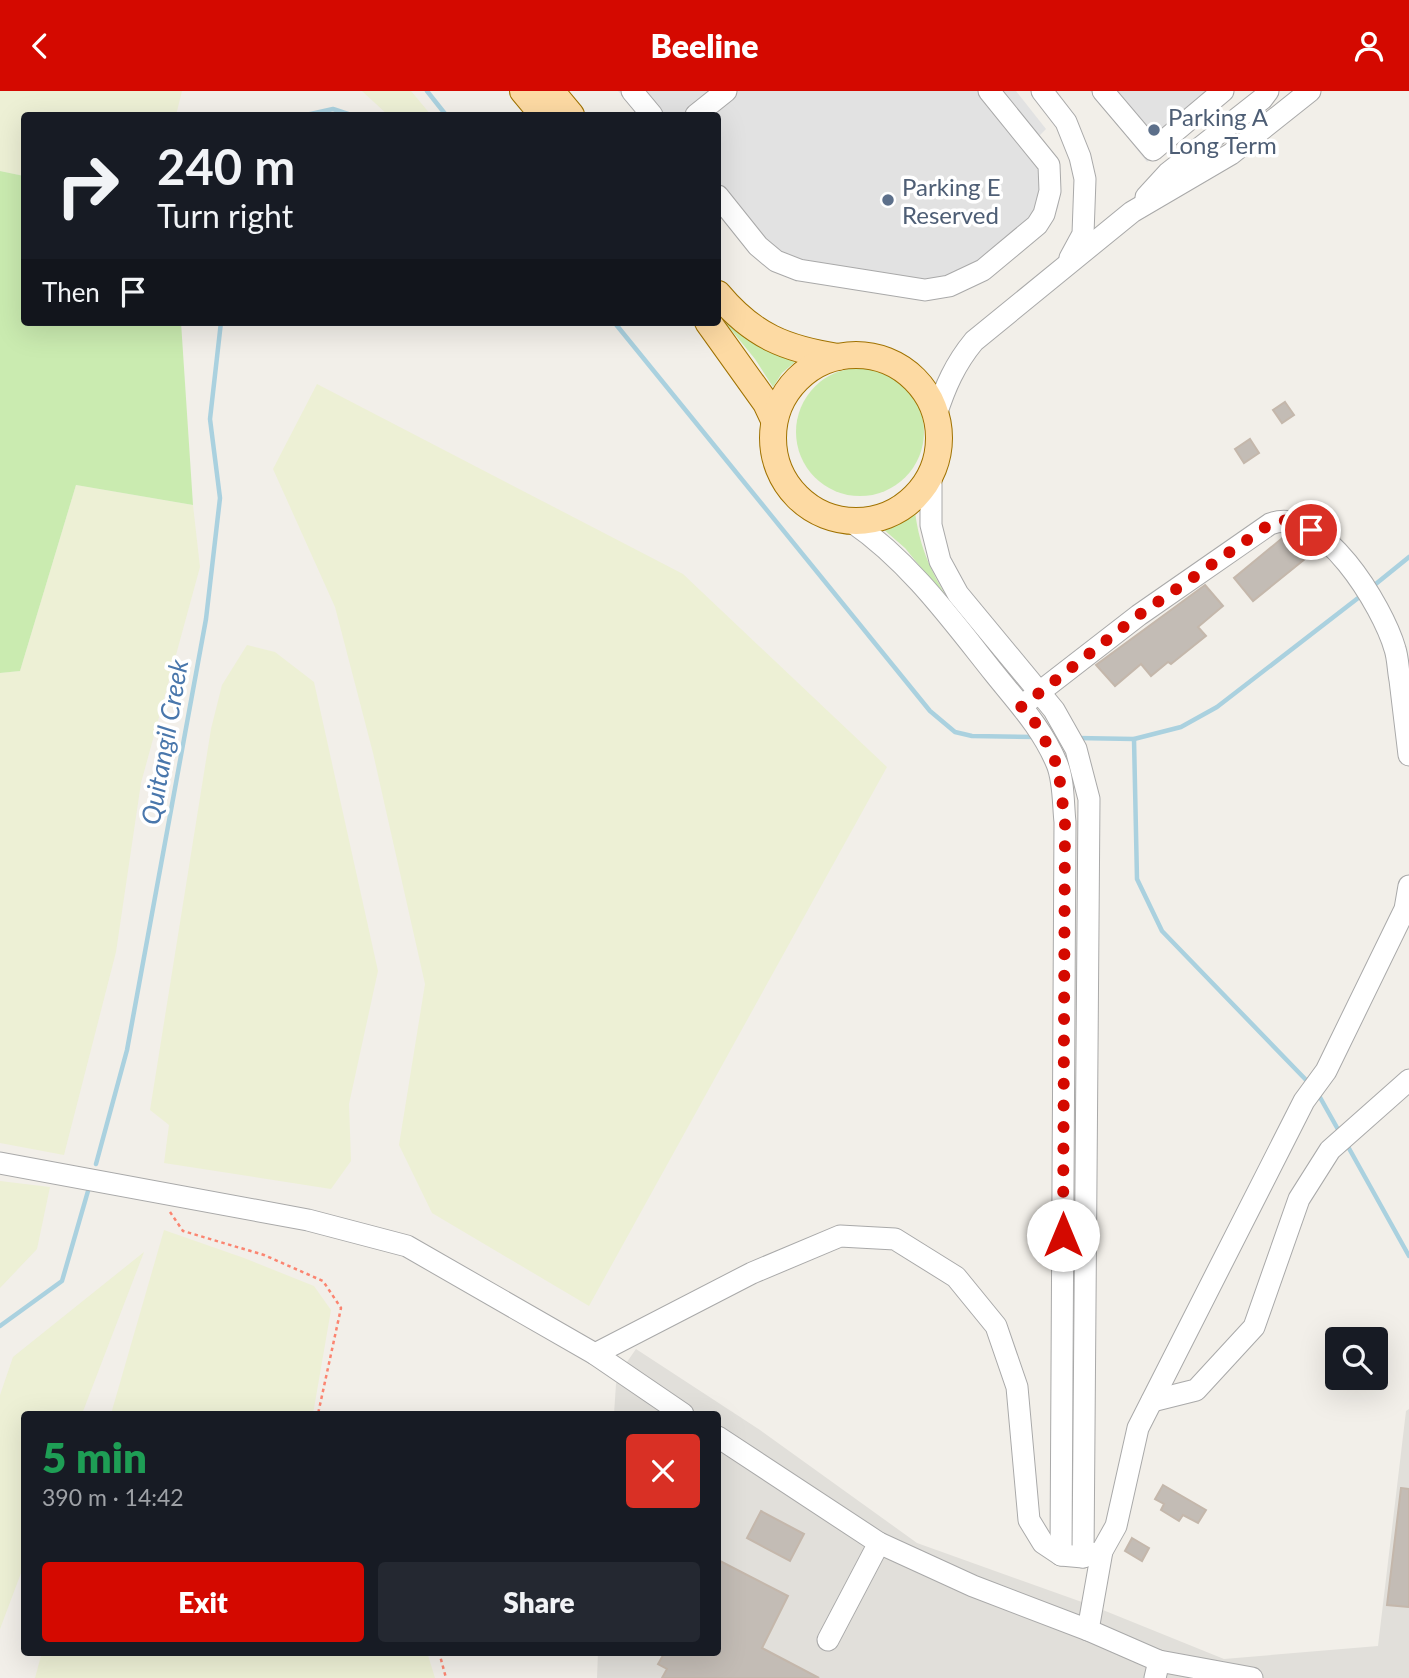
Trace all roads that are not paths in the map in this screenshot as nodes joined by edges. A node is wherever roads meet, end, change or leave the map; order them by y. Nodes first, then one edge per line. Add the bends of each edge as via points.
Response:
1 (523, 91) edge
2 (551, 91) edge
3 (632, 91) edge
4 (726, 91) edge
5 (1042, 91) edge
6 (1103, 91) edge
7 (1223, 91) edge
8 (1268, 91) edge
9 (1296, 91) edge
10 (1310, 91) edge
11 (995, 93) edge
12 (540, 112) edge
13 (568, 112) edge
14 (650, 112) edge
15 (700, 112) edge
16 (1279, 115) junction
17 (721, 200) edge
18 (1132, 212) junction
19 (1068, 264) junction
20 (721, 299) edge
21 (711, 326) edge
22 (838, 357) junction
23 (936, 415) junction
24 (775, 420) junction
25 (931, 473) junction
26 (852, 522) junction
27 (1402, 655) edge
28 (1040, 693) junction
29 (1021, 707) junction
30 (1409, 755) edge
31 (1409, 885) edge
32 (1409, 1080) edge
33 (0, 1163) edge
34 (595, 1355) junction
35 (1152, 1401) junction
36 (679, 1411) edge
37 (721, 1439) edge
38 (879, 1543) junction
39 (1093, 1554) junction
40 (1061, 1555) junction
41 (1088, 1630) junction
42 (828, 1640) dead end
43 (1157, 1670) edge
44 (1252, 1678) edge

1 - 12 main road
2 - 13 main road
3 - 14 street
4 - 15 street
5 - 19 street via 1066,123 1085,179 1083,234
6 - 7 street via 1153,150
8 - 18 street via 1168,173
9 - 16 street
10 - 16 street
11 - 17 street via 1049,165 1050,191 1037,225 983,270 949,286 925,290 799,270 776,261 758,246
16 - 18 street via 1231,154
18 - 19 street
19 - 23 street via 958,359
20 - 22 main road via 773,341
21 - 24 main road
22 - 23 main road via 863,355 909,373
22 - 24 main road via 797,379
23 - 25 main road via 938,444
24 - 26 main road via 775,456 790,489 818,512
25 - 26 main road via 918,494 899,510
25 - 28 street via 931,525 940,561 958,594
26 - 29 street via 918,580
27 - 28 street via 1372,597 1325,538 1297,522 1281,519 1139,615
27 - 30 street
28 - 29 street
28 - 39 street via 1076,750 1089,799
29 - 40 street via 1038,726 1058,767 1065,822
31 - 35 street via 1405,909 1326,1071 1304,1101
32 - 35 street via 1330,1150 1299,1199 1254,1327 1196,1390
33 - 34 street via 308,1220 407,1246
34 - 36 street
34 - 40 street via 752,1273 840,1236 895,1239 956,1277 996,1326 1017,1387 1029,1520 1043,1543
35 - 39 street via 1138,1428 1116,1526
37 - 38 street
38 - 41 street via 973,1586
38 - 42 street
39 - 40 street
39 - 41 street
41 - 43 street
43 - 44 street

